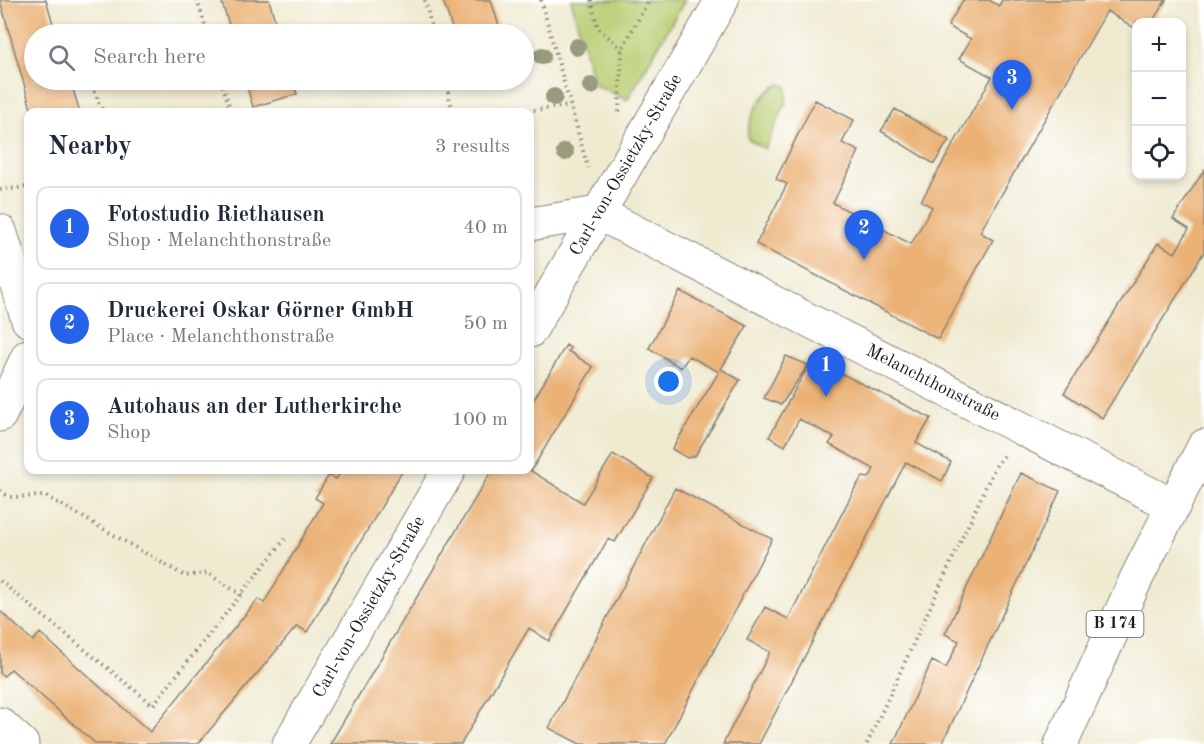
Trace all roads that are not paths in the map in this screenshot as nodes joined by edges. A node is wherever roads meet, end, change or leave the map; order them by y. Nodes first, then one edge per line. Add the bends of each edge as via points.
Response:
1 (722, 0) edge
2 (598, 213) junction
3 (534, 223) edge
4 (0, 231) edge
5 (24, 307) edge
6 (534, 324) edge
7 (24, 365) edge
8 (0, 416) edge
9 (1204, 446) edge
10 (447, 474) edge
11 (1172, 505) junction
12 (0, 724) edge
13 (22, 744) edge
14 (289, 744) edge
15 (1061, 744) edge

1 - 2 street, Carl-von-Ossietzky-Straße
2 - 3 street
2 - 6 street, Carl-von-Ossietzky-Straße
2 - 11 street, Melanchthonstraße
4 - 5 street
7 - 8 street
9 - 11 street, B 174
10 - 14 street, Carl-von-Ossietzky-Straße
11 - 15 street, B 174
12 - 13 street

